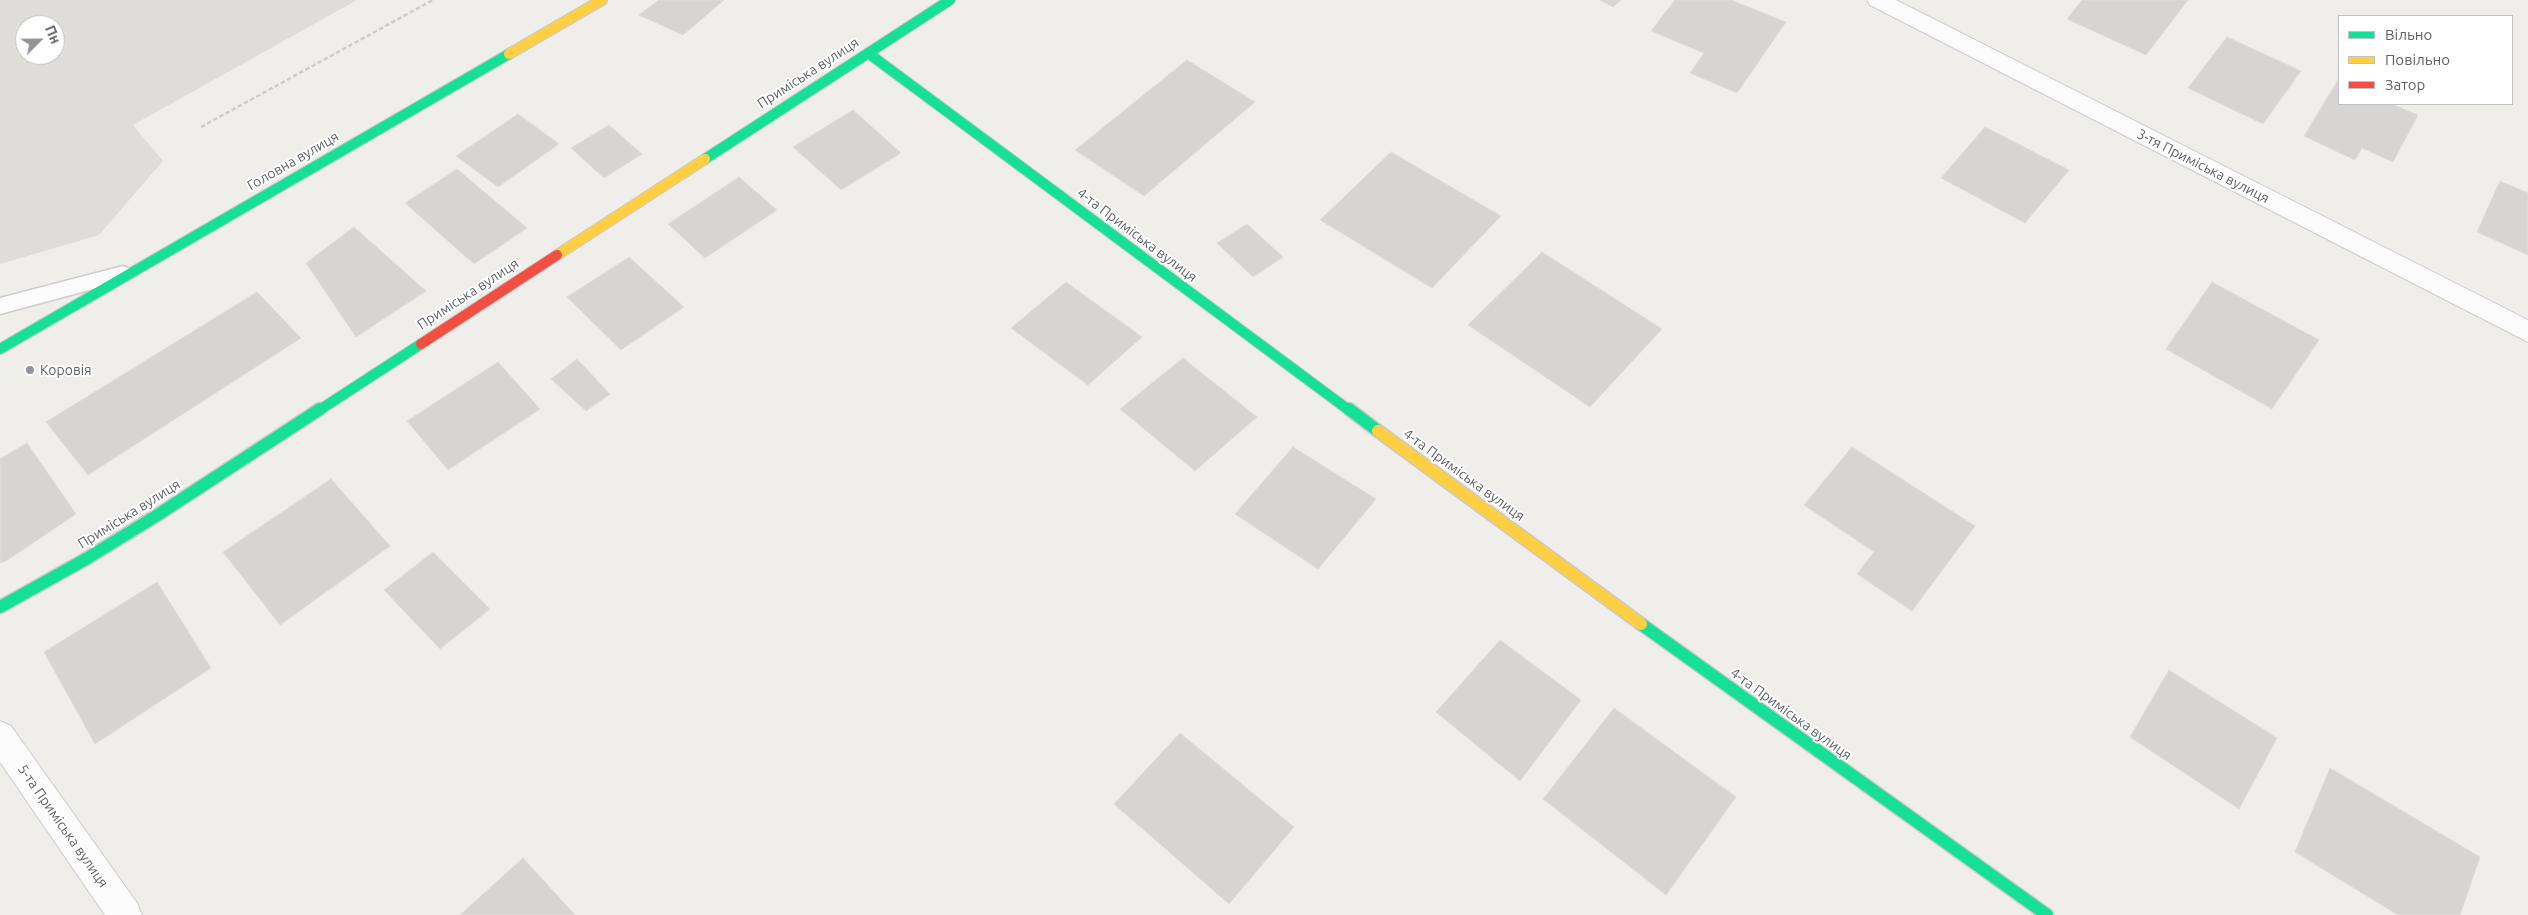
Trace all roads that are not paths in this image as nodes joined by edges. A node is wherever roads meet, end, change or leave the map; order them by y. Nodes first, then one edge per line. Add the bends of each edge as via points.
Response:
1 (602, 0) edge
2 (950, 0) edge
3 (1878, 0) edge
4 (868, 52) junction
5 (134, 271) junction
6 (0, 306) edge
7 (2528, 332) edge
8 (0, 349) edge
9 (0, 607) edge
10 (0, 736) edge
11 (125, 915) edge
12 (2047, 915) edge

1 - 5 street, Головна вулиця
2 - 4 street, Приміська вулиця
3 - 7 street, 3-тя Приміська вулиця
4 - 9 street, Приміська вулиця via 156,516
4 - 12 street, 4-та Приміська вулиця via 1746,701
5 - 6 lane
5 - 8 street, Головна вулиця
10 - 11 street, 5-та Приміська вулиця

